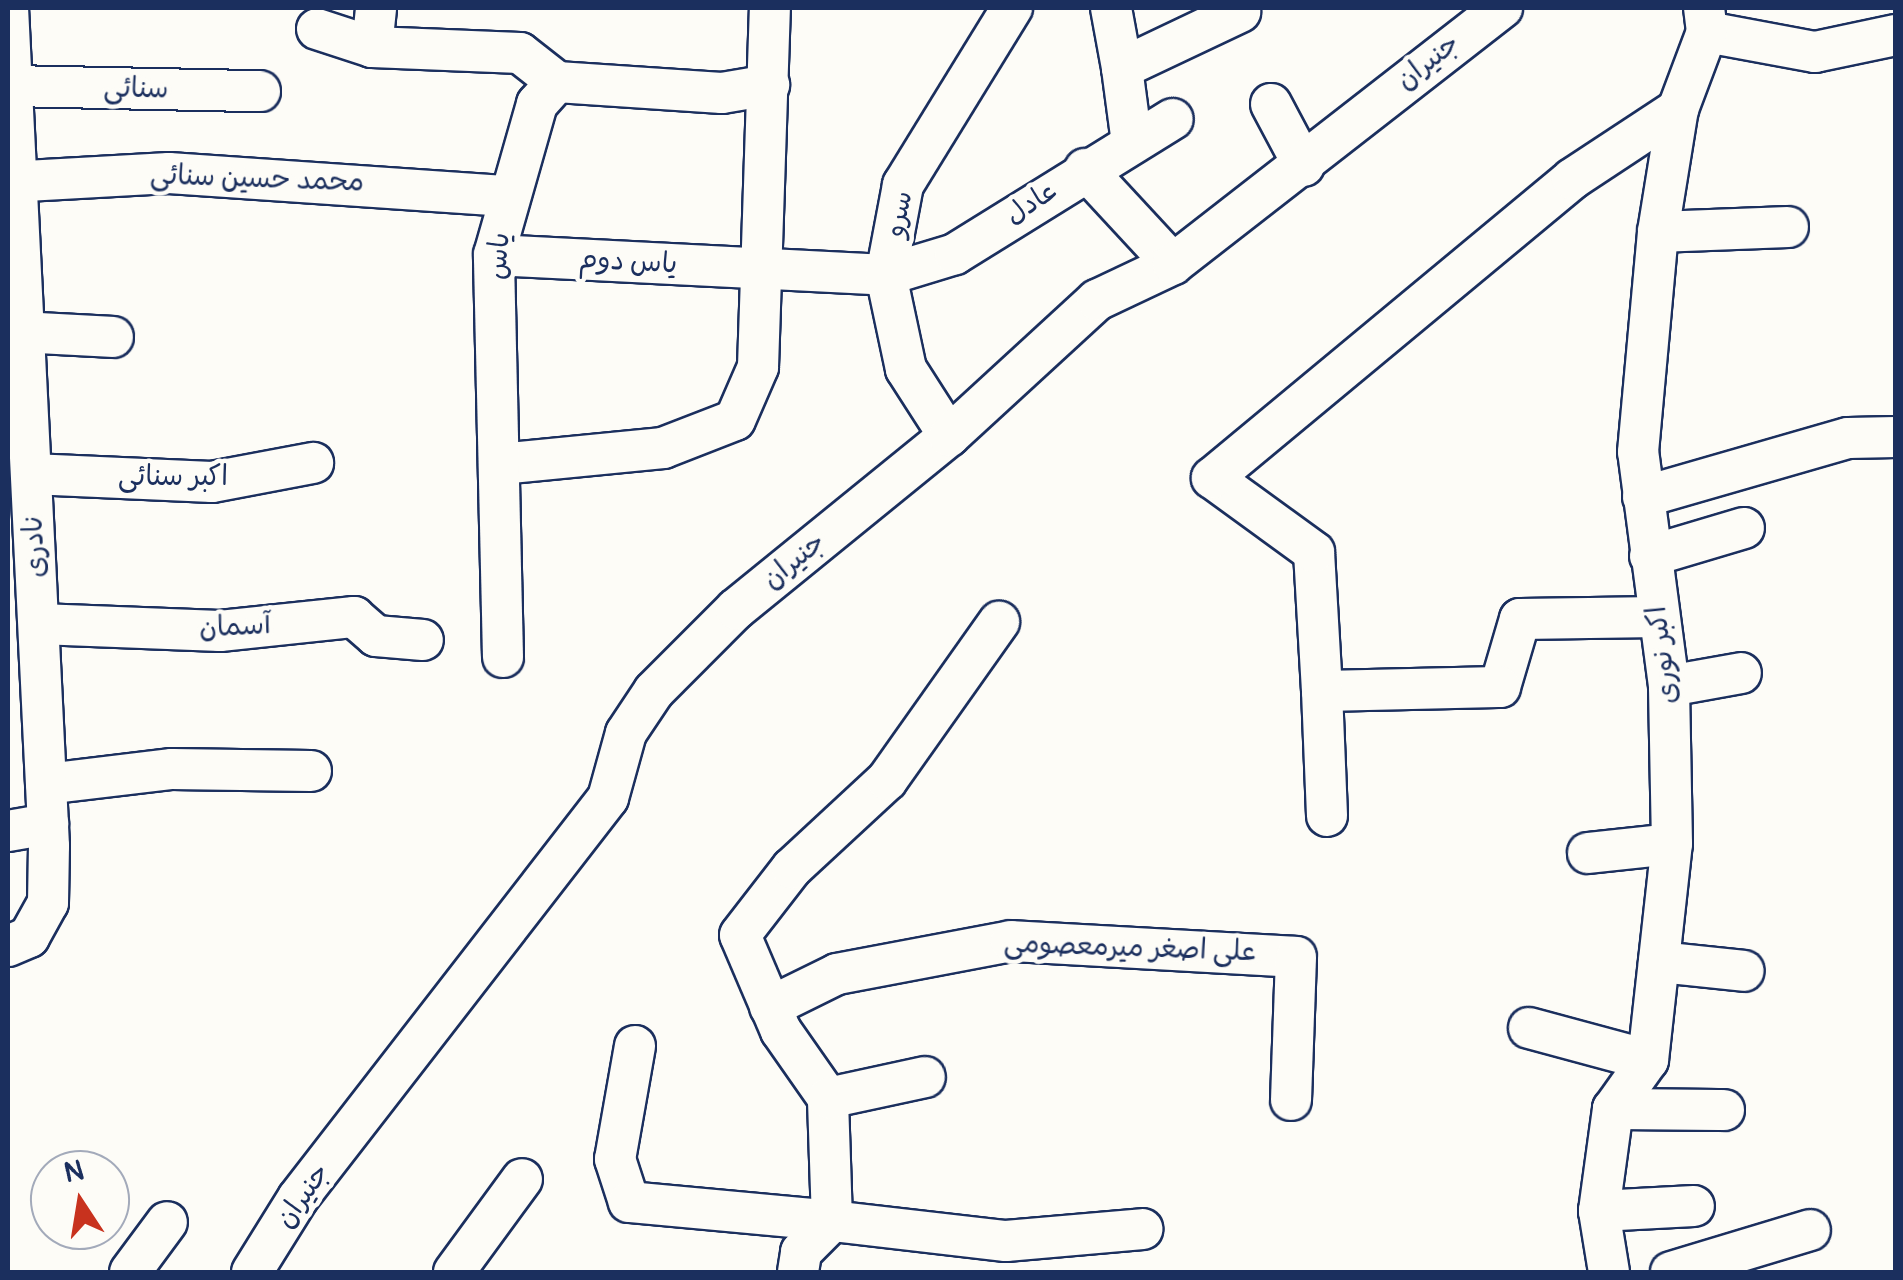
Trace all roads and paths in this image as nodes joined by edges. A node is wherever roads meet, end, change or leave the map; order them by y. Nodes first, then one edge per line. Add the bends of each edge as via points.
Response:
1 (8, 8) edge
2 (770, 8) edge
3 (1012, 8) edge
4 (1111, 8) edge
5 (1502, 8) edge
6 (1240, 12) dead end
7 (1706, 20) edge
8 (374, 27) edge
9 (318, 28) dead end
10 (1896, 36) edge
11 (1122, 68) junction
12 (557, 82) junction
13 (769, 85) junction
14 (11, 86) junction
15 (260, 91) dead end
16 (1272, 104) dead end
17 (1678, 109) junction
18 (1173, 118) dead end
19 (1132, 143) junction
20 (1304, 166) junction
21 (1086, 169) junction
22 (11, 181) edge
23 (506, 196) junction
24 (1788, 227) dead end
25 (1658, 232) junction
26 (494, 255) junction
27 (1173, 264) junction
28 (762, 268) junction
29 (886, 275) junction
30 (113, 337) dead end
31 (17, 356) edge
32 (949, 436) junction
33 (1896, 437) edge
34 (313, 463) dead end
35 (500, 464) junction
36 (31, 474) junction
37 (1643, 497) junction
38 (1744, 528) dead end
39 (1650, 556) junction
40 (1659, 617) junction
41 (999, 622) dead end
42 (424, 640) dead end
43 (29, 644) edge
44 (503, 657) dead end
45 (1740, 673) dead end
46 (1669, 686) junction
47 (1322, 691) junction
48 (310, 772) dead end
49 (46, 784) junction
50 (1327, 816) dead end
51 (48, 824) junction
52 (8, 831) edge
53 (1672, 844) junction
54 (1588, 853) dead end
55 (8, 946) edge
56 (1659, 962) junction
57 (1744, 971) dead end
58 (770, 1007) junction
59 (1530, 1028) dead end
60 (635, 1046) dead end
61 (1648, 1060) junction
62 (925, 1077) dead end
63 (828, 1098) junction
64 (1291, 1100) dead end
65 (1614, 1109) junction
66 (1724, 1110) dead end
67 (522, 1179) dead end
68 (1694, 1206) dead end
69 (1600, 1210) junction
70 (832, 1221) junction
71 (166, 1222) dead end
72 (1142, 1229) dead end
73 (1810, 1230) dead end
74 (130, 1272) edge
75 (252, 1272) edge
76 (454, 1272) edge
77 (798, 1272) edge
78 (1608, 1272) edge
79 (1671, 1272) edge

1 - 14 street, نادری
2 - 13 street
3 - 29 street, سرو via 903,185
4 - 11 street
5 - 20 street, جنیران
6 - 11 street
7 - 10 street, اکبر نوری via 1815,52
7 - 17 street, اکبر نوری
8 - 9 street
8 - 12 street via 520,53
11 - 19 street
12 - 13 street via 722,93
12 - 23 street, یاس via 537,104
13 - 28 street
14 - 15 street, سنائی
14 - 22 street, نادری
16 - 20 street
17 - 25 street, اکبر نوری
17 - 47 street via 1572,179 1212,478 1314,552
18 - 19 street, عادل
19 - 21 street, عادل
20 - 27 street, جنیران
21 - 27 street
21 - 29 street, عادل via 955,254
22 - 23 street, محمد حسین سنائی via 169,173
22 - 31 street, نادری
23 - 26 street, یاس
24 - 25 street
25 - 37 street, اکبر نوری via 1638,452
26 - 28 street, یاس دوم
26 - 35 street, یاس
27 - 32 street, جنیران via 1097,300
28 - 29 street, یاس دوم
28 - 35 street via 758,367 735,420 663,448
29 - 32 street, سرو via 906,369
30 - 31 street
31 - 36 street, نادری
32 - 75 street, جنیران via 736,609 654,691 626,734 608,798 298,1198
33 - 37 street via 1848,438
34 - 36 street, اکبر سنائی via 212,482
35 - 44 street, یاس
36 - 43 street, نادری
37 - 39 street, اکبر نوری
38 - 39 street
39 - 40 street, اکبر نوری
40 - 46 street, اکبر نوری
40 - 47 street via 1520,619 1500,687
41 - 58 street via 887,780 792,868 740,935
42 - 43 street, آسمان via 376,636 354,617
43 - 49 street, نادری
45 - 46 street
46 - 53 street, اکبر نوری
47 - 50 street
48 - 49 street via 172,769
49 - 51 street, نادری
51 - 52 street
51 - 55 street, نادری via 48,903 29,937
53 - 54 street
53 - 56 street, اکبر نوری
56 - 57 street
56 - 61 street, اکبر نوری
58 - 63 street
58 - 64 street, علی اصغر میرمعصومی via 837,974 1011,941 1296,957
59 - 61 street
60 - 70 street via 615,1160 629,1202
61 - 65 street, اکبر نوری
62 - 63 street
63 - 70 street
65 - 66 street
65 - 69 street, اکبر نوری
67 - 76 street
68 - 69 street
69 - 78 street, اکبر نوری
70 - 72 street via 1006,1242
70 - 77 street via 801,1252
71 - 74 street
73 - 79 street

